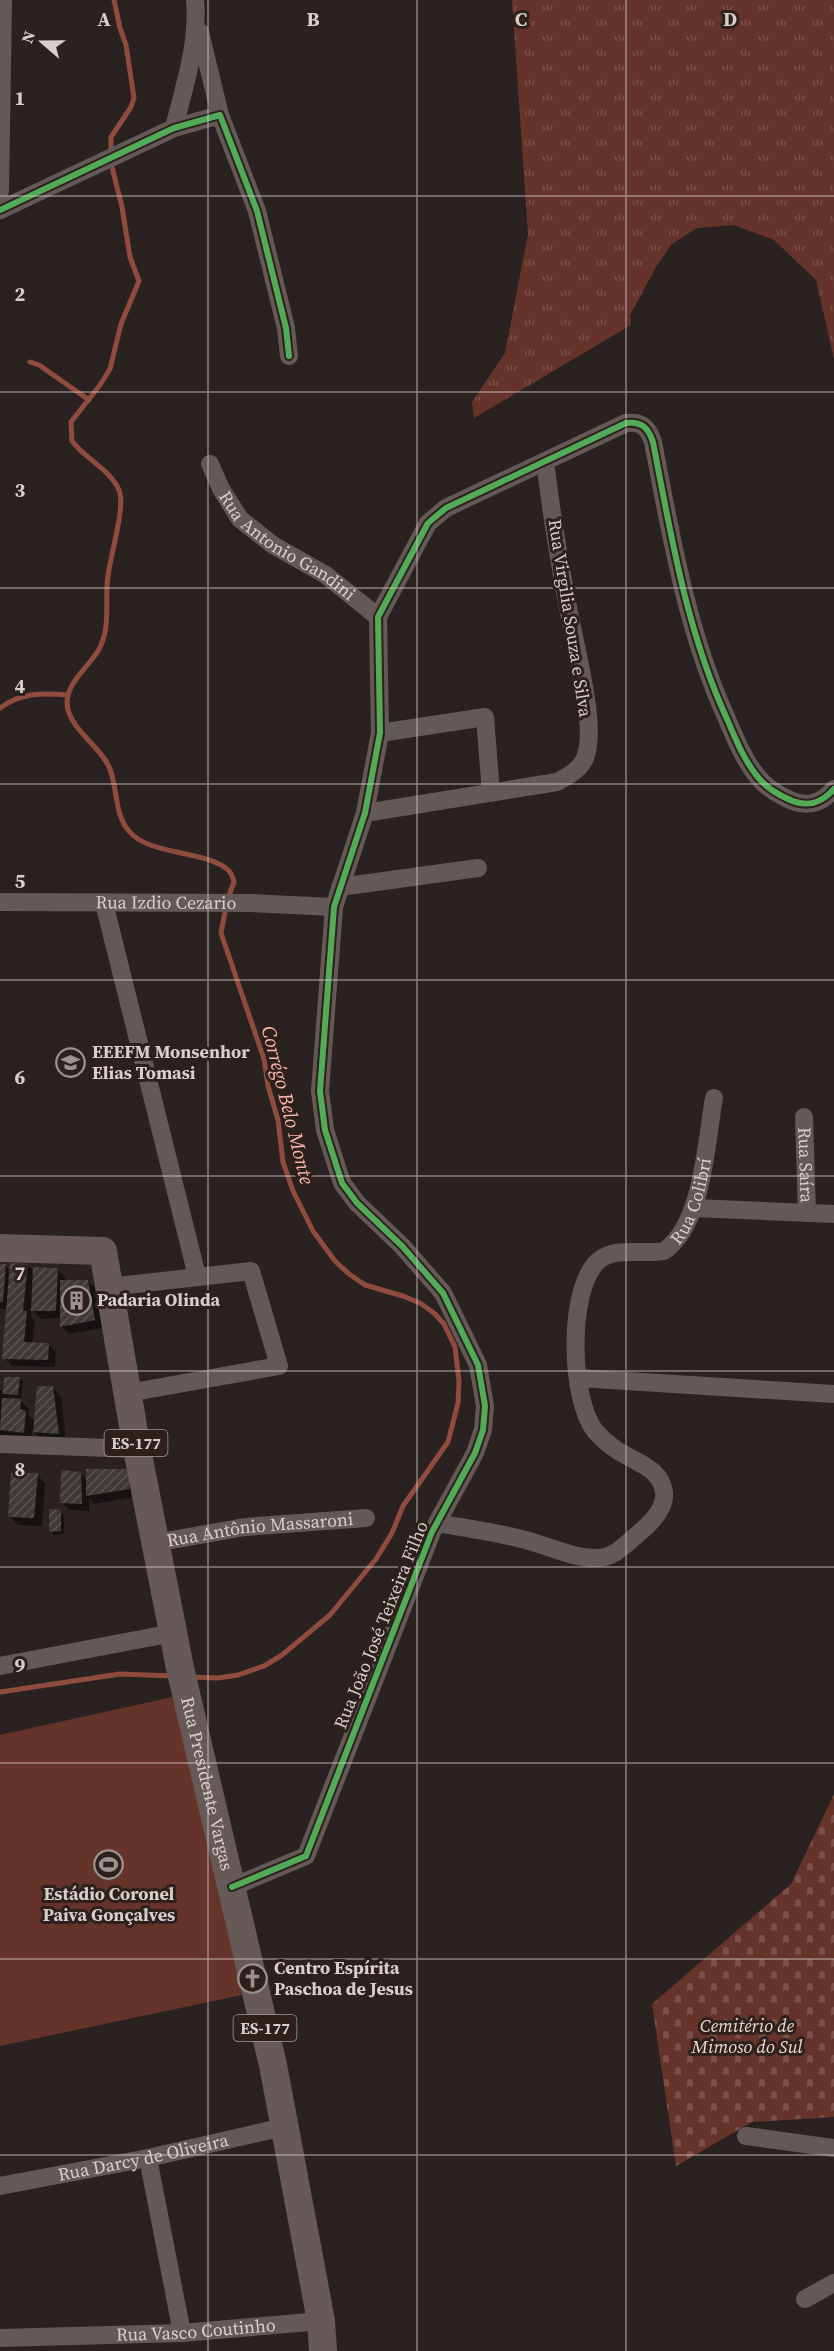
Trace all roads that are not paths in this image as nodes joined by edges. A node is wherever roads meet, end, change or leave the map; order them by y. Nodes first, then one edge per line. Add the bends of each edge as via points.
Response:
1 (3, 0) edge
2 (196, 8) edge
3 (220, 115) junction
4 (174, 128) junction
5 (0, 191) edge
6 (0, 210) edge
7 (289, 356) dead end
8 (545, 462) junction
9 (210, 464) dead end
10 (378, 617) junction
11 (380, 733) junction
12 (834, 789) edge
13 (491, 792) junction
14 (365, 813) junction
15 (478, 868) dead end
16 (340, 887) junction
17 (0, 902) edge
18 (104, 903) junction
19 (334, 907) junction
20 (714, 1098) dead end
21 (804, 1117) dead end
22 (695, 1208) junction
23 (807, 1213) junction
24 (834, 1214) edge
25 (0, 1248) edge
26 (197, 1276) junction
27 (109, 1287) junction
28 (579, 1378) junction
29 (128, 1393) junction
30 (834, 1394) edge
31 (0, 1444) edge
32 (137, 1449) junction
33 (366, 1518) dead end
34 (437, 1523) junction
35 (155, 1543) junction
36 (173, 1633) junction
37 (0, 1666) edge
38 (232, 1887) junction
39 (284, 2127) junction
40 (746, 2136) dead end
41 (834, 2148) edge
42 (148, 2158) junction
43 (0, 2186) edge
44 (834, 2283) edge
45 (805, 2299) dead end
46 (321, 2321) junction
47 (182, 2333) junction
48 (0, 2338) edge
49 (323, 2351) edge

1 - 5 street
2 - 3 street
2 - 4 street via 195,44
3 - 4 street
3 - 7 street via 256,212 286,328
4 - 6 street
8 - 10 street, Rua João José Teixeira Filho via 446,508 428,523
8 - 12 street, Rua João José Teixeira Filho via 626,423 643,425 650,432 693,631 734,735 756,776 775,792 807,804 825,800
8 - 13 street, Rua Virgilia Souza e Silva via 584,691 586,757 574,772 557,782
9 - 10 street, Rua Antonio Gandini via 240,519 273,545 326,575
10 - 11 street, Rua João José Teixeira Filho
11 - 13 street via 484,717
11 - 14 street, Rua João José Teixeira Filho
13 - 14 street, Rua Virgilia Souza e Silva
14 - 16 street, Rua João José Teixeira Filho
15 - 16 street
16 - 19 street, Rua João José Teixeira Filho
17 - 18 street, Rua Izdio Cezario
18 - 19 street, Rua Izdio Cezario
18 - 26 street
19 - 34 street, Rua João José Teixeira Filho via 320,1091 332,1156 342,1183 357,1203 443,1293 478,1365 486,1406 475,1453
20 - 22 street, Rua Colibrí
21 - 23 street, Rua Saíra
22 - 23 street
22 - 28 street, Rua Colibrí via 672,1247 664,1251 610,1254 590,1272 581,1291 577,1323
23 - 24 street
25 - 27 main road, Rua Presidente Vargas / ES-177 via 104,1251
26 - 27 street
26 - 29 street via 251,1271 279,1366
27 - 29 main road, Rua Presidente Vargas / ES-177
28 - 30 street
28 - 34 street via 583,1406 593,1428 626,1456 649,1466 659,1478 663,1506 644,1529 613,1555 598,1558
29 - 32 main road, Rua Presidente Vargas / ES-177
31 - 32 street
32 - 35 main road, Rua Presidente Vargas / ES-177
33 - 35 street, Rua Antônio Massaroni via 244,1527
34 - 38 street, Rua João José Teixeira Filho via 306,1856
35 - 36 main road, Rua Presidente Vargas / ES-177
36 - 37 street
36 - 38 main road, Rua Presidente Vargas / ES-177
38 - 39 main road, Rua Presidente Vargas / ES-177
39 - 42 street, Rua Darcy de Oliveira
39 - 46 main road, Rua Presidente Vargas / ES-177
40 - 41 street
42 - 43 street, Rua Darcy de Oliveira
42 - 47 street
44 - 45 street
46 - 47 street, Rua Vasco Coutinho
46 - 49 main road, Rua Presidente Vargas / ES-177
47 - 48 street, Rua Vasco Coutinho

